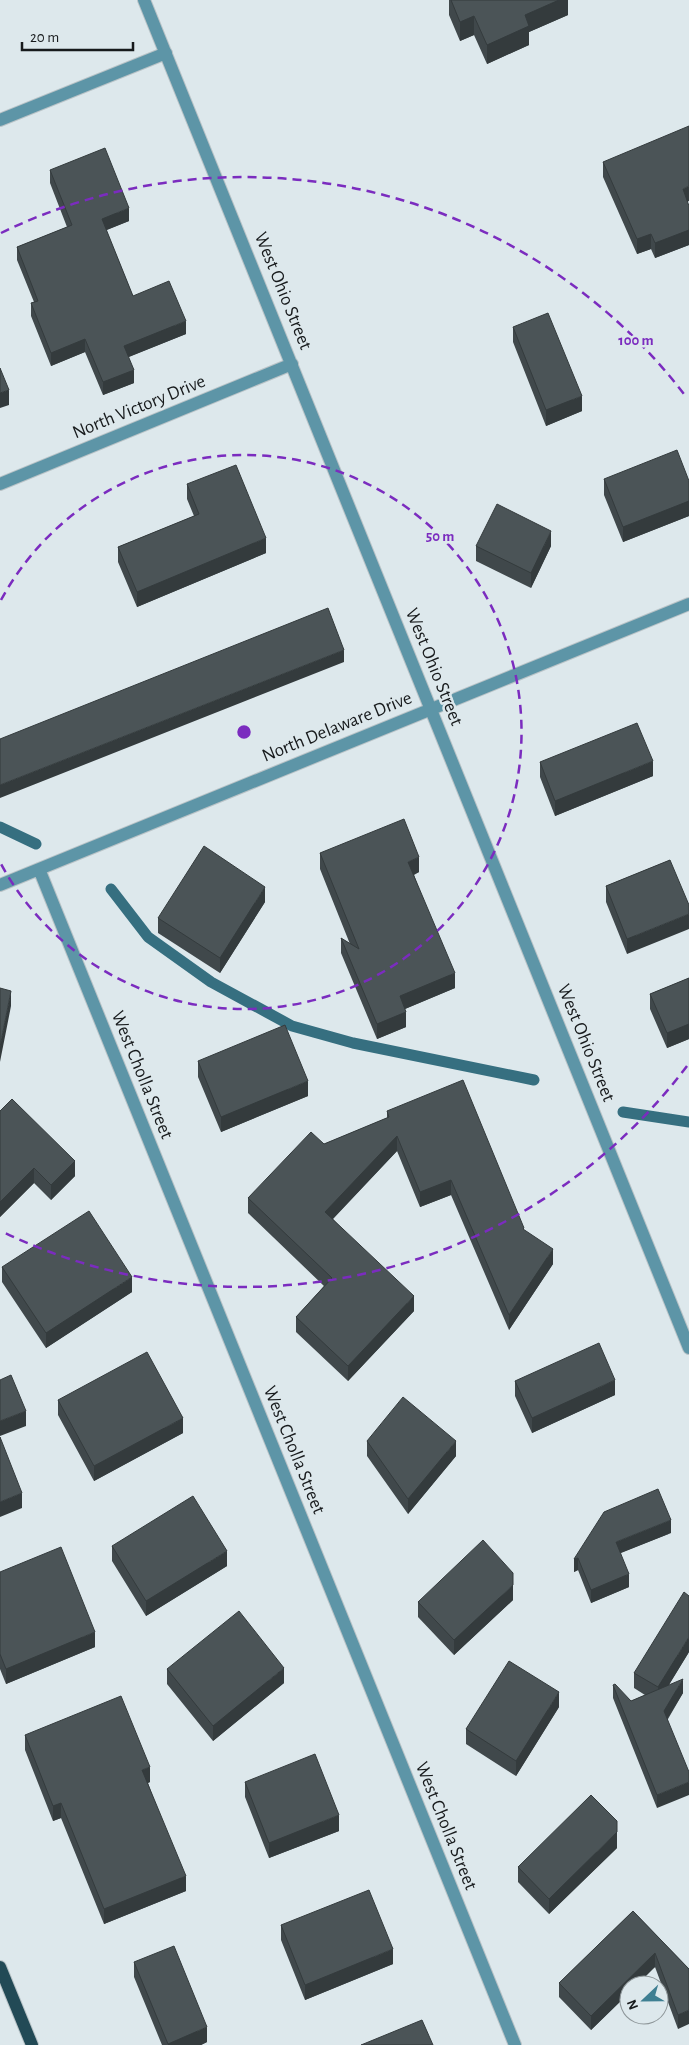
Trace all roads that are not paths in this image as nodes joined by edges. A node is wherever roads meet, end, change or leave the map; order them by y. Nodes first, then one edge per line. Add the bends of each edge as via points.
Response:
1 (144, 0) edge
2 (166, 53) junction
3 (0, 120) edge
4 (292, 364) junction
5 (0, 484) edge
6 (689, 604) edge
7 (431, 709) junction
8 (39, 869) junction
9 (0, 885) edge
10 (689, 1348) edge
11 (0, 1967) edge
12 (32, 2045) edge
13 (515, 2045) edge

1 - 2 street, West Ohio Street
2 - 3 street
2 - 4 street, West Ohio Street
4 - 5 street, North Victory Drive
4 - 7 street, West Ohio Street
6 - 7 street, North Delaware Drive
7 - 8 street, North Delaware Drive
7 - 10 street, West Ohio Street
8 - 9 street, North Delaware Drive
8 - 13 street, West Cholla Street
11 - 12 main road

